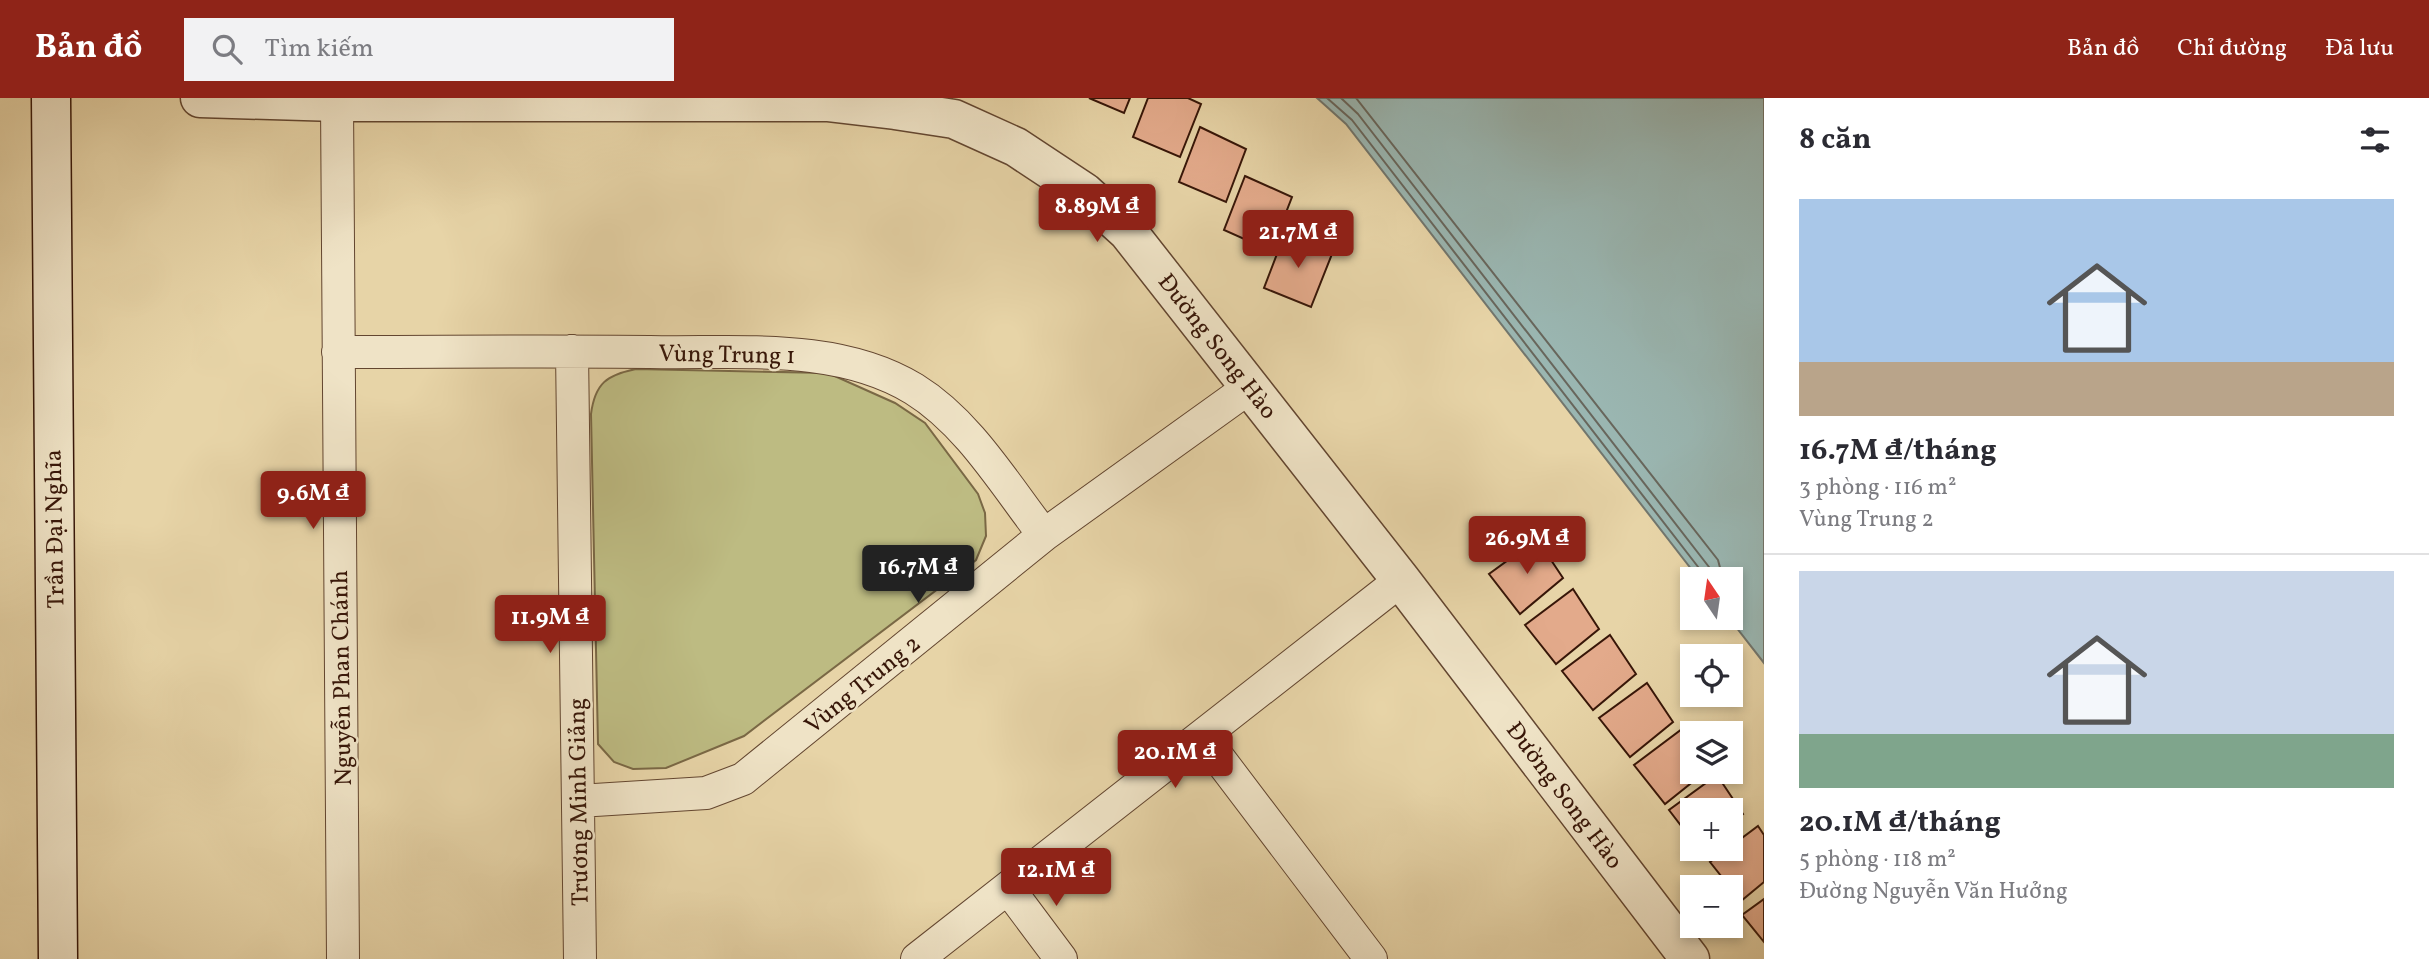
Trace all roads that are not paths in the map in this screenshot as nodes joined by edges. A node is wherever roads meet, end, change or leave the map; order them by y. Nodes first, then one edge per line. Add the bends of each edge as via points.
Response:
1 (51, 98) edge
2 (200, 98) edge
3 (337, 102) junction
4 (572, 351) junction
5 (338, 352) junction
6 (1250, 387) junction
7 (1044, 535) junction
8 (1401, 580) junction
9 (1202, 736) junction
10 (579, 801) junction
11 (1008, 888) junction
12 (58, 959) edge
13 (343, 959) edge
14 (580, 959) edge
15 (917, 959) edge
16 (1062, 959) edge
17 (1371, 959) edge
18 (1690, 959) edge

1 - 12 street, Trần Đại Nghĩa
2 - 3 street, Đường Song Hào
3 - 5 street, Nguyễn Phan Chánh
3 - 6 street, Đường Song Hào via 827,102 954,119 1016,147 1084,192 1128,232
4 - 5 street, Vùng Trung 1
4 - 7 street, Vùng Trung 1 via 782,355 827,358 875,371 915,390 958,424
4 - 10 street, Trương Minh Giảng
5 - 13 street, Nguyễn Phan Chánh
6 - 7 street, Vùng Trung 2
6 - 8 street, Đường Song Hào
7 - 10 street, Vùng Trung 2 via 743,779 706,793
8 - 9 street
8 - 18 street, Đường Song Hào
9 - 11 street
9 - 17 street
10 - 14 street, Trương Minh Giảng
11 - 15 street
11 - 16 street

